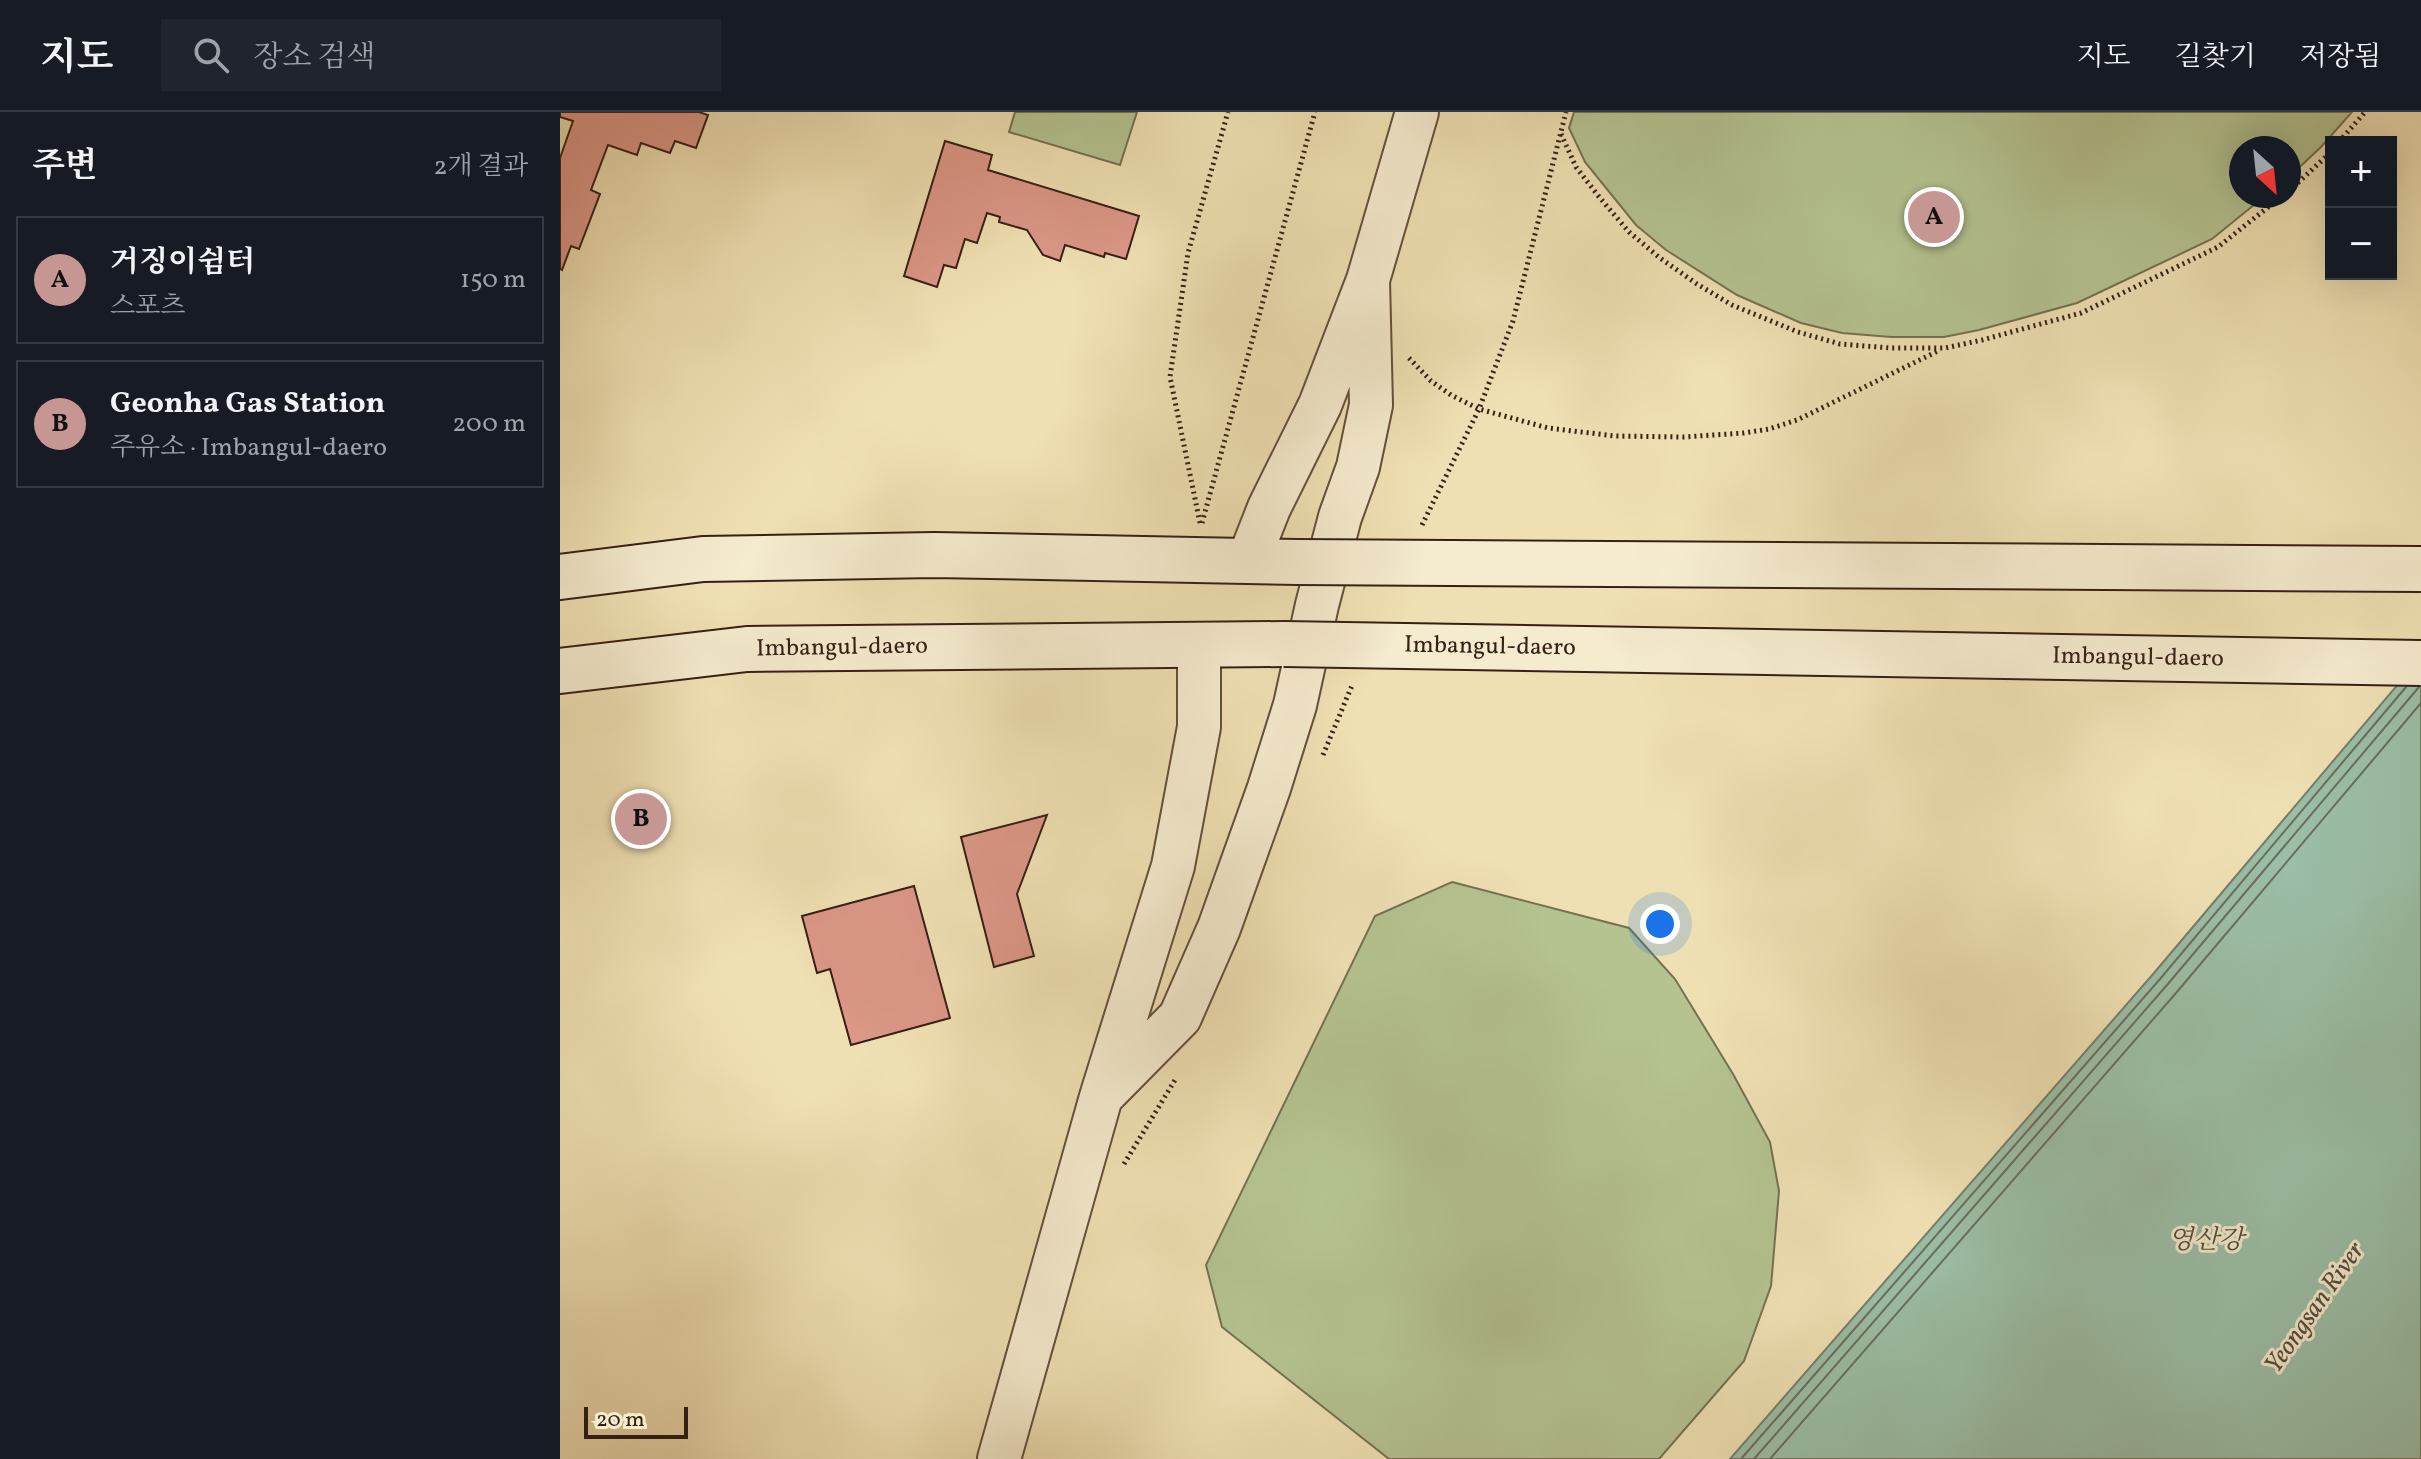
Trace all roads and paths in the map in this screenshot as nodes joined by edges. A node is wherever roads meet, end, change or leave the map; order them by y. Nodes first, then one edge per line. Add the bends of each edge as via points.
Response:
1 (1228, 112) edge
2 (1315, 112) edge
3 (1417, 112) edge
4 (1566, 112) edge
5 (2365, 112) edge
6 (1560, 133) junction
7 (2344, 136) edge
8 (2325, 158) edge
9 (2301, 180) edge
10 (2267, 208) edge
11 (1368, 280) junction
12 (1945, 348) junction
13 (1451, 395) dead end
14 (1479, 409) junction
15 (1417, 533) dead end
16 (1249, 559) junction
17 (2421, 569) edge
18 (560, 577) edge
19 (1199, 644) junction
20 (2421, 663) edge
21 (560, 671) edge
22 (1101, 1097) junction
23 (999, 1459) edge

1 - 2 path via 1188,253 1170,377 1201,527
3 - 11 street
4 - 6 path
5 - 7 path
6 - 12 path via 1576,167 1629,232 1732,305 1840,344
6 - 14 path via 1513,321
8 - 9 path
10 - 12 path via 2218,247 2123,295 2081,313
11 - 16 street via 1320,405
11 - 22 street via 1371,405 1269,788 1219,928 1180,1017
12 - 14 path via 1797,420 1744,433 1615,436 1548,428
13 - 14 path
14 - 15 path
16 - 17 main road, bridge
16 - 18 main road via 703,559
19 - 20 main road, Imbangul-daero, bridge
19 - 21 main road, Imbangul-daero via 747,649
19 - 22 street via 1199,727 1173,866
22 - 23 street

